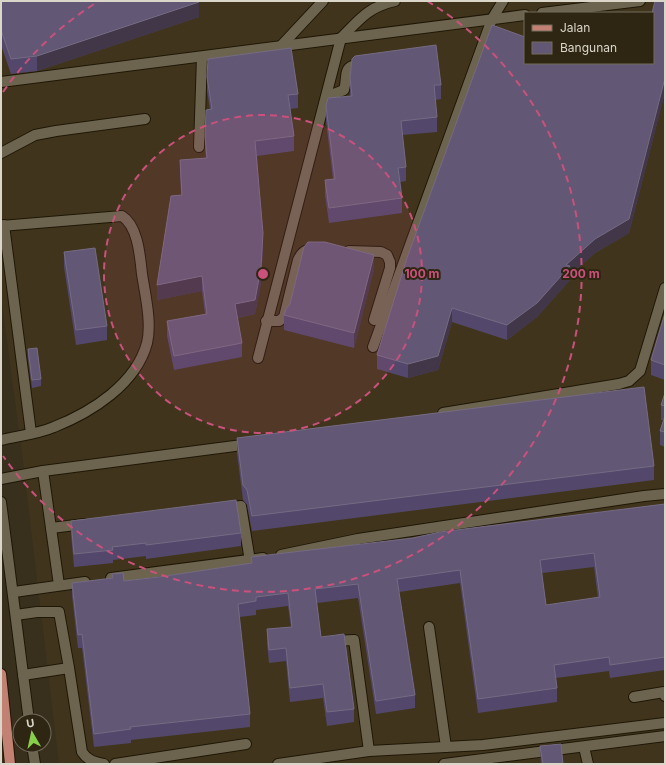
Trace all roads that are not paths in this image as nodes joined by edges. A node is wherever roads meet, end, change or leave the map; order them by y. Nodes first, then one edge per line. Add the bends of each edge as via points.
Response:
1 (324, 1) edge
2 (395, 1) edge
3 (503, 1) edge
4 (640, 1) edge
5 (550, 12) edge
6 (524, 15) edge
7 (492, 19) junction
8 (341, 38) junction
9 (281, 46) junction
10 (202, 57) junction
11 (373, 62) edge
12 (1, 82) edge
13 (326, 97) junction
14 (145, 119) dead end
15 (199, 147) dead end
16 (1, 153) edge
17 (3, 225) edge
18 (665, 288) edge
19 (374, 320) dead end
20 (266, 321) junction
21 (373, 347) dead end
22 (258, 358) dead end
23 (430, 415) edge
24 (31, 433) junction
25 (1, 440) edge
26 (258, 442) edge
27 (43, 471) junction
28 (1, 479) edge
29 (665, 494) edge
30 (1, 502) edge
31 (210, 510) edge
32 (91, 523) edge
33 (51, 528) junction
34 (250, 561) junction
35 (59, 585) junction
36 (14, 592) junction
37 (16, 614) junction
38 (429, 627) dead end
39 (328, 642) edge
40 (69, 668) junction
41 (1, 674) edge
42 (23, 675) junction
43 (665, 696) edge
44 (634, 697) dead end
45 (28, 713) edge
46 (665, 723) edge
47 (665, 736) edge
48 (246, 744) dead end
49 (483, 745) junction
50 (446, 747) junction
51 (584, 747) junction
52 (369, 751) junction
53 (33, 753) edge
54 (166, 761) edge
55 (487, 762) edge
56 (10, 764) edge
57 (35, 764) edge
58 (104, 764) edge
59 (115, 764) edge
60 (278, 764) edge
61 (444, 764) edge
62 (588, 764) edge

1 - 9 lane
2 - 8 lane via 369,11
3 - 7 lane
4 - 5 lane
6 - 7 lane
7 - 8 lane
7 - 21 lane
8 - 9 lane
8 - 13 lane
9 - 10 lane
10 - 12 lane
10 - 15 lane
11 - 13 lane via 352,65 346,71 344,90
13 - 20 lane
14 - 16 lane via 35,135
17 - 24 lane
17 - 24 lane via 122,216 129,220 134,230 142,267 148,314 148,342 139,365 111,395 84,413 53,428
18 - 23 lane via 640,371 629,381
19 - 20 lane via 390,268 388,255 381,252 306,250 301,253 298,260 284,317 279,321
20 - 22 lane
24 - 25 lane
26 - 27 lane
27 - 28 lane
27 - 33 lane
29 - 34 lane via 358,539
30 - 36 lane
31 - 34 lane via 242,506
32 - 33 lane
33 - 35 lane
34 - 35 lane
35 - 36 lane
36 - 37 lane
37 - 40 lane via 59,612
37 - 42 lane
38 - 50 lane
39 - 52 lane via 354,640
40 - 42 lane
40 - 58 lane via 82,752 86,758
41 - 56 main road
42 - 45 lane
43 - 44 lane via 664,692
46 - 49 lane
47 - 51 lane
48 - 54 lane
49 - 50 lane
49 - 55 lane
50 - 52 lane
51 - 55 lane
51 - 62 lane
52 - 60 lane
53 - 57 lane
54 - 59 lane
55 - 61 lane

